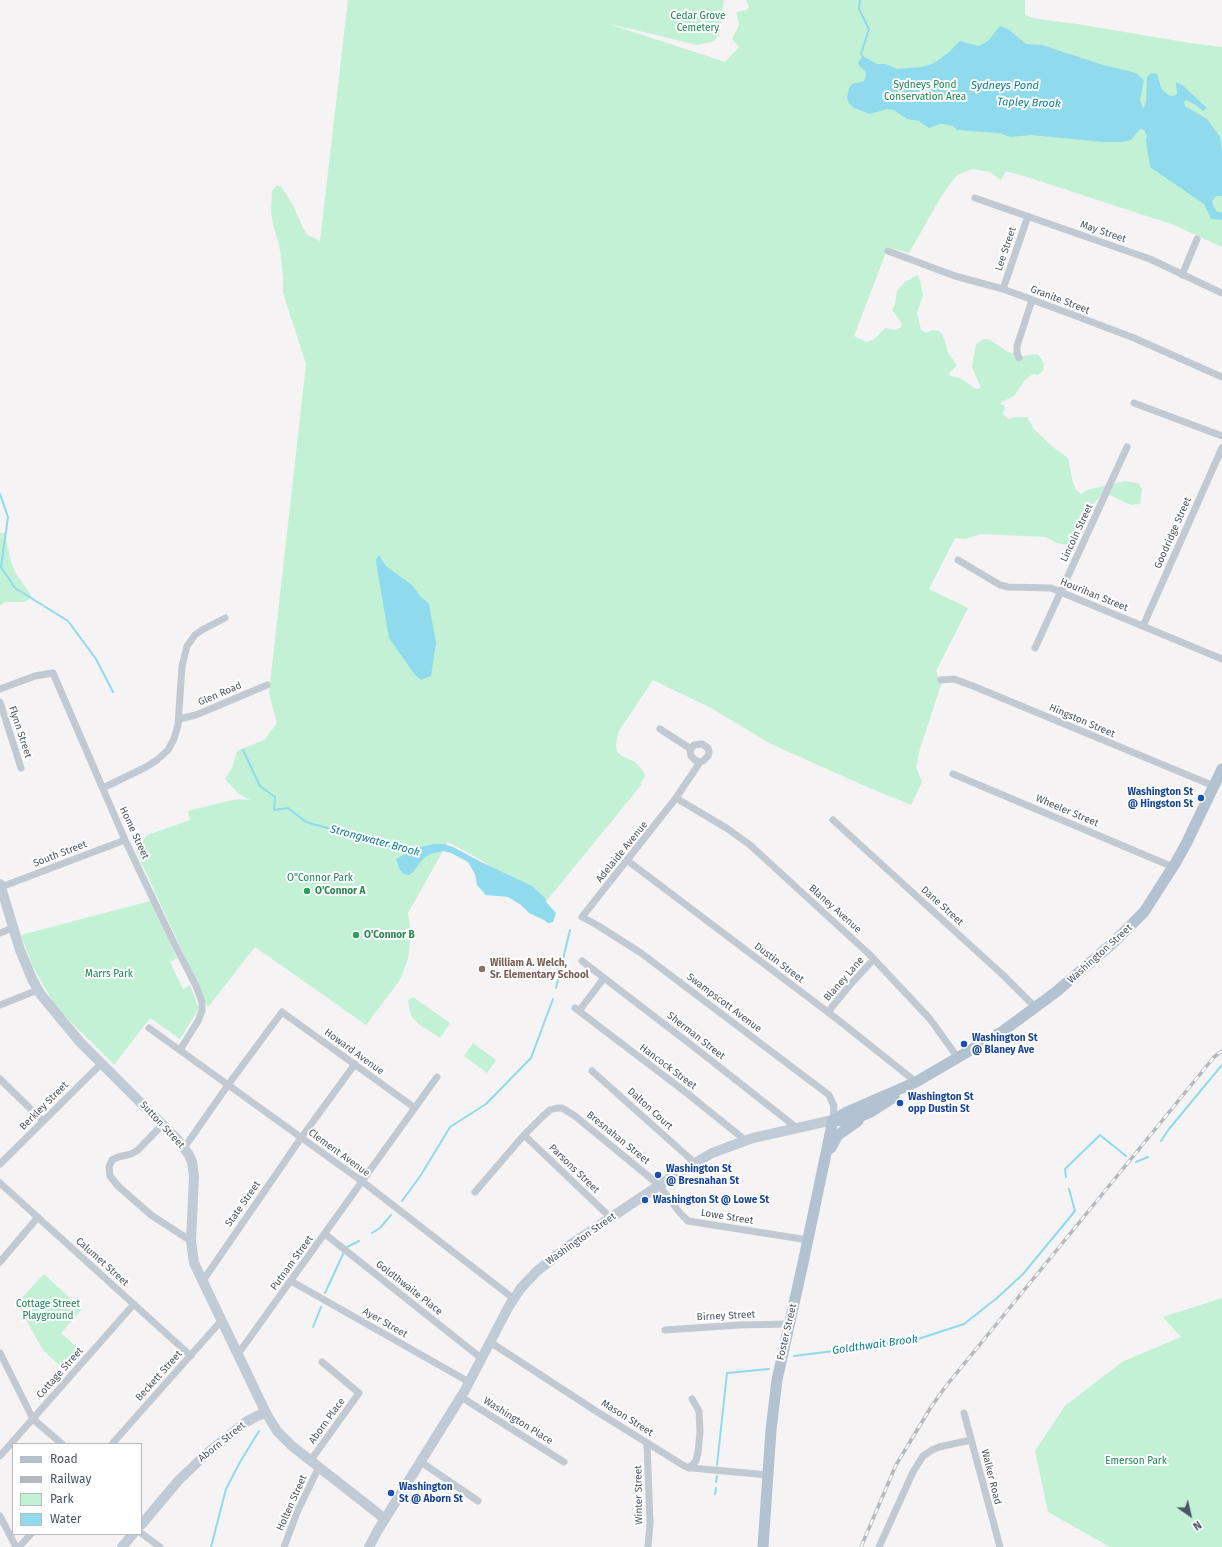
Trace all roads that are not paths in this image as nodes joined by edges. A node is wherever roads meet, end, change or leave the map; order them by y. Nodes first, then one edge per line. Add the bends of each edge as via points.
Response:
1 (975, 198) dead end
2 (1028, 216) junction
3 (1197, 239) dead end
4 (888, 251) dead end
5 (1182, 274) junction
6 (1003, 289) junction
7 (1222, 293) edge
8 (1032, 300) junction
9 (1019, 358) dead end
10 (1222, 377) edge
11 (1134, 403) dead end
12 (1222, 436) edge
13 (1127, 448) dead end
14 (1222, 448) edge
15 (958, 560) dead end
16 (1061, 592) junction
17 (225, 618) dead end
18 (1142, 626) junction
19 (1035, 648) dead end
20 (1222, 659) edge
21 (941, 680) dead end
22 (267, 685) dead end
23 (0, 689) edge
24 (0, 702) edge
25 (179, 719) junction
26 (660, 729) dead end
27 (691, 749) junction
28 (700, 762) junction
29 (21, 768) dead end
30 (1221, 773) edge
31 (953, 774) dead end
32 (1214, 786) junction
33 (103, 788) junction
34 (676, 798) junction
35 (833, 820) dead end
36 (126, 840) junction
37 (628, 861) junction
38 (1173, 867) junction
39 (1, 886) edge
40 (582, 917) joint
41 (13, 928) junction
42 (0, 933) edge
43 (874, 959) junction
44 (582, 961) dead end
45 (604, 978) junction
46 (38, 990) junction
47 (0, 1005) edge
48 (1036, 1008) junction
49 (828, 1012) junction
50 (149, 1028) dead end
51 (180, 1050) junction
52 (958, 1058) junction
53 (102, 1063) junction
54 (354, 1064) junction
55 (592, 1071) dead end
56 (437, 1077) dead end
57 (0, 1079) edge
58 (916, 1082) junction
59 (228, 1085) junction
60 (415, 1108) junction
61 (869, 1113) junction
62 (833, 1120) junction
63 (43, 1121) junction
64 (163, 1124) junction
65 (797, 1128) junction
66 (524, 1135) junction
67 (301, 1138) junction
68 (745, 1140) junction
69 (184, 1148) junction
70 (825, 1161) junction
71 (695, 1163) junction
72 (0, 1164) edge
73 (363, 1182) junction
74 (0, 1183) edge
75 (659, 1185) junction
76 (475, 1192) dead end
77 (38, 1217) junction
78 (611, 1218) junction
79 (325, 1234) junction
80 (191, 1240) junction
81 (808, 1240) junction
82 (0, 1262) edge
83 (291, 1281) junction
84 (202, 1282) junction
85 (514, 1299) junction
86 (134, 1304) junction
87 (221, 1321) junction
88 (789, 1324) junction
89 (665, 1330) dead end
90 (490, 1342) junction
91 (0, 1353) edge
92 (238, 1354) junction
93 (191, 1356) junction
94 (481, 1358) junction
95 (322, 1362) dead end
96 (469, 1382) junction
97 (461, 1397) junction
98 (692, 1399) dead end
99 (964, 1412) dead end
100 (266, 1413) junction
101 (33, 1419) junction
102 (972, 1440) junction
103 (61, 1443) edge
104 (113, 1443) edge
105 (648, 1443) junction
106 (0, 1456) edge
107 (311, 1460) junction
108 (421, 1462) junction
109 (564, 1462) dead end
110 (319, 1467) junction
111 (690, 1468) junction
112 (768, 1475) junction
113 (478, 1501) dead end
114 (0, 1516) edge
115 (385, 1519) junction
116 (143, 1520) edge
117 (142, 1534) edge
118 (30, 1535) edge
119 (132, 1535) edge
120 (16, 1547) edge
121 (19, 1547) edge
122 (122, 1547) edge
123 (160, 1547) edge
124 (284, 1547) edge
125 (369, 1547) edge
126 (648, 1547) edge
127 (763, 1547) edge
128 (879, 1547) edge
129 (1000, 1547) edge

1 - 2 street, May Street
2 - 5 street, May Street via 1150,259
2 - 6 street, Lee Street
3 - 5 street
4 - 6 street, Granite Street via 956,276
5 - 7 street, May Street
6 - 8 street, Granite Street
8 - 9 street via 1017,346
8 - 10 street, Granite Street via 1134,338
11 - 12 street
13 - 16 street, Lincoln Street
14 - 18 street, Goodridge Street
15 - 16 street, Hourihan Street via 1000,585 1051,588
16 - 18 street, Hourihan Street
16 - 19 street, Lincoln Street
17 - 25 street via 195,635 187,646 182,666
18 - 20 street, Hourihan Street
21 - 32 street, Hingston Street via 954,680 973,686
22 - 25 street, Glen Road via 196,715
23 - 33 street, Home Street via 35,676 54,673
24 - 29 street, Flynn Street
25 - 33 street via 174,739 163,755 146,767
26 - 27 street
27 - 28 street via 691,756
27 - 28 street via 694,745 702,744 708,748 708,756
28 - 34 street, Adelaide Avenue
30 - 32 main road, Washington Street
31 - 38 street, Wheeler Street
32 - 38 main road, Washington Street
33 - 36 street, Home Street
34 - 37 street, Adelaide Avenue
34 - 43 street, Blaney Avenue via 750,845
35 - 48 street, Dane Street
36 - 39 street, South Street
36 - 51 street, Home Street via 202,1002 201,1014
37 - 40 street, Adelaide Avenue
37 - 49 street, Dustin Street
38 - 48 main road, Washington Street via 1135,922
39 - 41 street, Sutton Street
40 - 62 street, Swampscott Avenue via 641,953 829,1095 834,1106
41 - 42 street
41 - 46 street, Sutton Street
43 - 49 street, Blaney Lane
43 - 52 street, Blaney Avenue via 930,1019
44 - 45 street, Sherman Street
45 - 65 street, Sherman Street
45 - 68 street, Hancock Street via 577,1010
46 - 47 street
46 - 53 street, Sutton Street via 61,1020
48 - 52 main road, Washington Street
49 - 58 street, Dustin Street
50 - 51 street, Clement Avenue
51 - 59 street, Clement Avenue
52 - 58 main road, Washington Street
53 - 63 street, Berkley Street
53 - 64 street, Sutton Street
54 - 59 street, Howard Avenue via 282,1012
54 - 60 street, Howard Avenue
54 - 67 street, State Street
55 - 71 street, Dalton Court
56 - 60 street, Putnam Street
57 - 63 street
58 - 61 main road, Washington Street
58 - 62 main road, Washington Street
59 - 67 street, Clement Avenue
59 - 69 street
60 - 73 street, Putnam Street
61 - 62 main road, Washington Street via 845,1121
61 - 70 main road via 838,1135
62 - 65 street, Washington Street
62 - 70 main road, Foster Street
63 - 72 street, Berkley Street
64 - 69 street, Sutton Street
64 - 80 street via 138,1150 112,1160 109,1167 110,1176 145,1210
65 - 68 street, Washington Street
66 - 75 street, Bresnahan Street via 550,1110 562,1108
66 - 76 street
66 - 78 street, Parsons Street
67 - 73 street, Clement Avenue
67 - 84 street, State Street
68 - 71 street, Washington Street
69 - 80 street, Sutton Street via 192,1162 194,1176
70 - 81 main road, Foster Street
71 - 75 street, Washington Street
73 - 79 street, Putnam Street
73 - 85 street, Clement Avenue
74 - 77 street, Calumet Street
75 - 78 street, Washington Street
75 - 81 street, Lowe Street via 680,1213 692,1222
77 - 82 street
77 - 86 street, Calumet Street
78 - 85 street, Washington Street via 551,1259 529,1279
79 - 83 street, Putnam Street
79 - 94 street, Goldthwaite Place
80 - 84 street, Sutton Street via 194,1263
81 - 88 main road, Foster Street
83 - 92 street, Putnam Street
83 - 96 street, Ayer Street
84 - 87 street, Sutton Street
85 - 90 street, Washington Street
86 - 93 street, Calumet Street
86 - 101 street, Cottage Street
87 - 92 street, Sutton Street
87 - 93 street, Beckett Street
88 - 89 street, Birney Street
88 - 112 main road, Foster Street via 777,1380
90 - 94 street, Washington Street
90 - 105 street, Mason Street
91 - 101 street
92 - 100 street, Sutton Street
93 - 104 street, Beckett Street
94 - 96 street, Washington Street
95 - 107 street, Aborn Place via 359,1393
96 - 97 street, Washington Street
97 - 108 street, Washington Street
97 - 109 street, Washington Place
98 - 111 street via 699,1411 700,1432 696,1460
99 - 102 street, Walker Road
100 - 107 street via 282,1437
100 - 116 street, Aborn Street via 246,1422 205,1455
101 - 103 street
101 - 106 street, Cottage Street
102 - 128 street via 939,1447 923,1456 913,1472
102 - 129 street, Walker Road
105 - 111 street, Mason Street
105 - 126 street, Winter Street
107 - 110 street
108 - 113 street
108 - 115 street, Washington Street
110 - 115 street
110 - 124 street, Holten Street via 298,1510
111 - 112 street, Mason Street
112 - 127 main road, Foster Street
114 - 120 street
115 - 125 street, Washington Street
117 - 123 street
118 - 121 street
119 - 122 street

